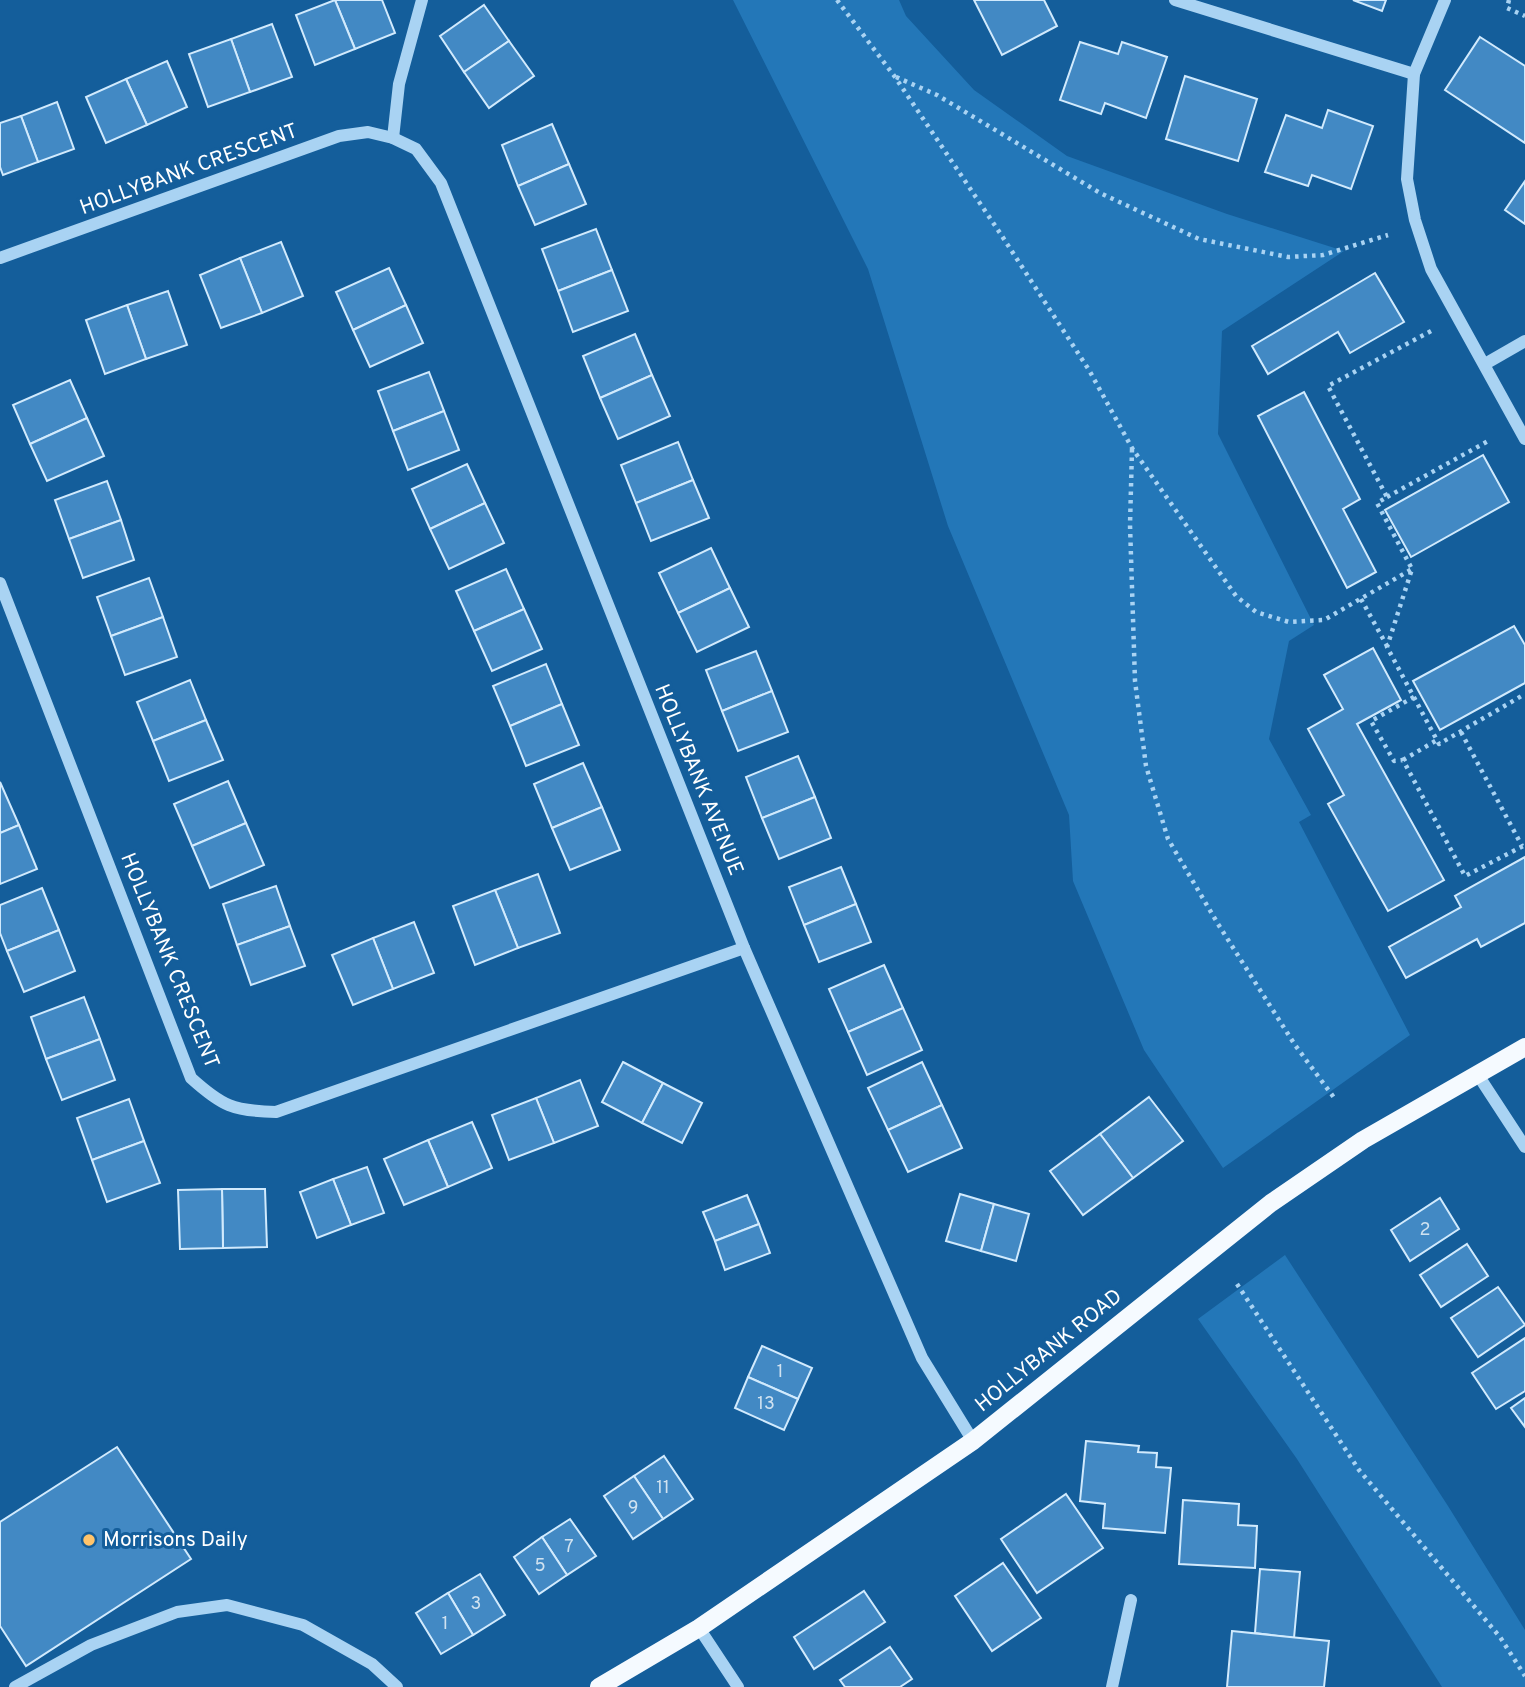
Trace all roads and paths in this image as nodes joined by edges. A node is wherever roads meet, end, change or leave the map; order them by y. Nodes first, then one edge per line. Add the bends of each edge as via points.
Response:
1 (422, 0) edge
2 (837, 0) edge
3 (1175, 0) edge
4 (1445, 0) edge
5 (1509, 0) edge
6 (1525, 16) edge
7 (1414, 74) junction
8 (895, 77) junction
9 (393, 138) junction
10 (1393, 234) dead end
11 (0, 258) edge
12 (1434, 328) dead end
13 (1525, 341) edge
14 (1485, 364) junction
15 (1495, 437) dead end
16 (1525, 439) edge
17 (1132, 448) junction
18 (1387, 497) junction
19 (1412, 569) junction
20 (0, 583) edge
21 (1361, 598) junction
22 (1387, 647) junction
23 (1525, 694) edge
24 (1413, 697) junction
25 (1461, 732) junction
26 (1437, 740) junction
27 (1403, 760) junction
28 (1524, 845) edge
29 (744, 948) junction
30 (1525, 1047) edge
31 (1478, 1075) junction
32 (1335, 1099) dead end
33 (1525, 1147) edge
34 (1237, 1284) dead end
35 (973, 1441) junction
36 (1131, 1600) dead end
37 (699, 1628) junction
38 (1525, 1676) edge
39 (15, 1687) edge
40 (397, 1687) edge
41 (599, 1687) edge
42 (738, 1687) edge
43 (1111, 1687) edge

1 - 9 street via 399,84
2 - 8 path
3 - 7 street
4 - 7 street
5 - 6 path via 1507,8
7 - 14 street via 1407,179 1415,220 1431,269
8 - 10 path via 937,95 1100,193 1199,239 1288,257 1323,255
8 - 17 path via 1089,370
9 - 11 street, HOLLYBANK CRESCENT via 368,132 339,136
9 - 29 street, HOLLYBANK AVENUE via 416,149 441,183
12 - 18 path via 1328,386
13 - 14 street
14 - 16 street
15 - 18 path
17 - 21 path via 1236,596 1256,612 1289,622 1324,620
17 - 32 path via 1129,525 1135,681 1146,766 1168,839 1295,1045
18 - 19 path via 1377,503
19 - 21 path
19 - 22 path
20 - 29 street, HOLLYBANK CRESCENT via 191,1078 218,1101 250,1112 276,1112
21 - 22 path
22 - 24 path
23 - 25 path
24 - 26 path
24 - 27 path via 1371,721 1394,761
25 - 26 path via 1439,744
25 - 28 path
26 - 27 path
27 - 28 path via 1465,876
29 - 35 street, HOLLYBANK AVENUE via 922,1358
30 - 31 main road, HOLLYBANK ROAD
31 - 33 street
31 - 35 main road, HOLLYBANK ROAD via 1363,1140 1271,1203
34 - 38 path via 1359,1469 1500,1637
35 - 37 main road, HOLLYBANK ROAD
36 - 43 street
37 - 41 main road, HOLLYBANK ROAD
37 - 42 street
39 - 40 street via 91,1645 164,1616 228,1605 303,1625 372,1664

